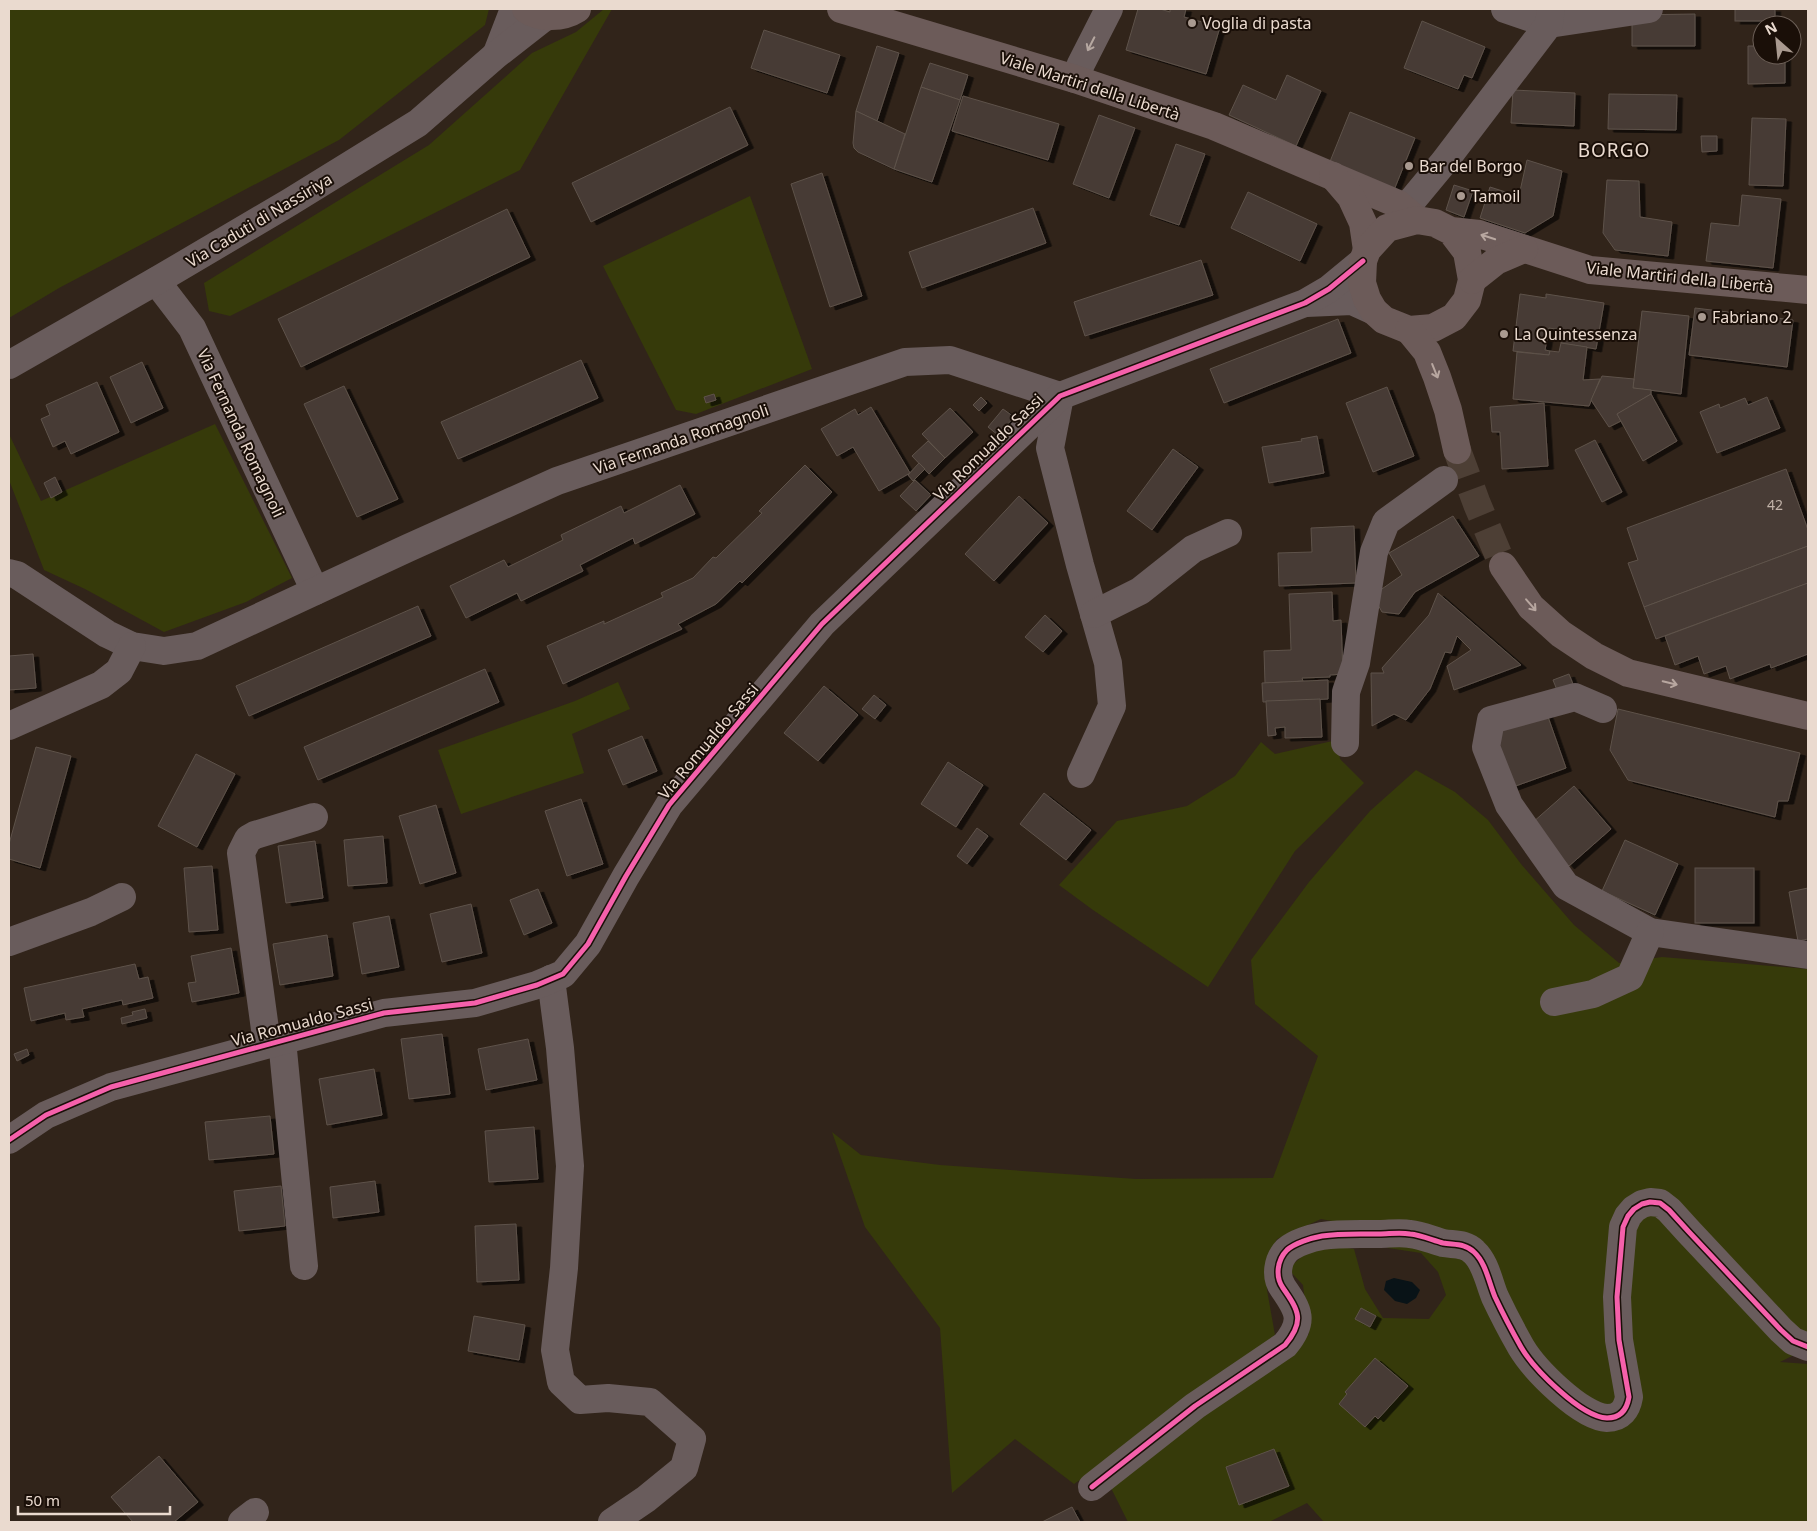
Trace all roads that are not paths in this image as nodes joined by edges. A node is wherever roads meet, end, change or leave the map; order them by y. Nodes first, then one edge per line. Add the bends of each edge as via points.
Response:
1 (514, 9) edge
2 (578, 9) edge
3 (841, 9) edge
4 (1109, 9) edge
5 (1505, 9) edge
6 (1649, 9) edge
7 (536, 12) edge
8 (1550, 16) edge
9 (496, 55) junction
10 (1076, 79) junction
11 (1333, 176) junction
12 (1411, 215) junction
13 (1451, 231) junction
14 (1524, 249) junction
15 (1365, 255) junction
16 (1472, 280) junction
17 (156, 281) junction
18 (1808, 290) edge
19 (1304, 303) junction
20 (1374, 311) junction
21 (1409, 330) junction
22 (9, 365) edge
23 (1060, 396) junction
24 (1457, 450) tunnel mouth
25 (1444, 480) dead end
26 (1228, 532) dead end
27 (1503, 566) tunnel mouth
28 (9, 573) edge
29 (315, 591) junction
30 (1094, 614) junction
31 (132, 646) junction
32 (1603, 708) dead end
33 (1808, 716) edge
34 (9, 726) edge
35 (1345, 743) dead end
36 (1081, 774) dead end
37 (314, 817) dead end
38 (122, 897) dead end
39 (1650, 932) junction
40 (9, 942) edge
41 (1808, 955) edge
42 (551, 979) junction
43 (1554, 1002) dead end
44 (275, 1042) junction
45 (9, 1140) edge
46 (304, 1266) dead end
47 (1808, 1347) edge
48 (1092, 1487) dead end
49 (612, 1522) edge

1 - 9 street, Via Caduti di Nassiriya
2 - 7 main road via 561,16
3 - 10 main road, Viale Martiri della Libertà
4 -> 10 street
5 - 8 street
6 - 8 street
7 - 9 street, Via Caduti di Nassiriya
8 - 12 street via 1444,162
9 - 17 street, Via Caduti di Nassiriya via 418,123
10 - 11 main road, Viale Martiri della Libertà via 1214,126
11 - 12 main road, Viale Martiri della Libertà via 1398,204
11 - 15 main road, Viale Martiri della Libertà via 1351,197 1363,224
12 - 13 main road, Viale Martiri della Libertà
12 - 15 main road via 1388,228
14 -> 13 main road, Viale Martiri della Libertà via 1478,234
13 - 16 main road, Viale Martiri della Libertà via 1468,252
14 - 16 main road via 1496,261
14 - 18 main road, Viale Martiri della Libertà via 1590,270
15 - 19 street, Via Romualdo Sassi via 1329,288
15 - 20 main road, Viale Martiri della Libertà via 1362,283
16 - 21 main road, Viale Martiri della Libertà via 1467,300 1454,316 1433,328
17 - 22 street, Via Caduti di Nassiriya
17 - 29 street, Via Fernanda Romagnoli via 192,328
19 - 20 street, Via Romualdo Sassi via 1352,301
19 - 23 street, Via Romualdo Sassi
20 - 21 main road, Viale Martiri della Libertà via 1384,320
21 -> 24 main road, Viale Martiri della Libertà via 1427,352 1448,410
23 - 29 street, Via Fernanda Romagnoli via 950,360 905,362 557,481
23 - 30 street, Via Romualdo Sassi via 1050,448
23 - 42 street, Via Romualdo Sassi via 822,624 669,805 588,944 563,974
25 - 35 street via 1386,522 1374,552 1356,663 1346,692
26 - 30 street via 1193,549 1140,591
27 -> 33 main road via 1531,607 1561,634 1628,673
28 - 31 street, Via Fernanda Romagnoli
29 - 31 street, Via Fernanda Romagnoli via 197,646 164,651
30 - 36 street, Via Romualdo Sassi via 1108,662 1112,706
31 - 34 street via 119,671 101,685
32 - 39 street via 1575,696 1491,720 1486,747 1509,805 1566,886
37 - 44 street via 255,835 248,839 241,852
38 - 40 street
39 - 41 street
39 - 43 street via 1630,977 1593,994
42 - 44 street, Via Romualdo Sassi via 475,1003 384,1013
42 - 49 street via 570,1166 555,1350 561,1382 580,1400 608,1398 650,1402 692,1439 684,1468 646,1500
44 - 45 street, Via Romualdo Sassi via 111,1087 46,1115
44 - 46 street
47 - 48 street via 1793,1341 1781,1330 1669,1210 1660,1203 1642,1204 1628,1216 1623,1227 1617,1297 1628,1406 1617,1416 1596,1416 1542,1374 1522,1348 1481,1261 1466,1246 1410,1234 1322,1236 1294,1245 1280,1259 1279,1279 1298,1315 1297,1326 1285,1345 1194,1406

